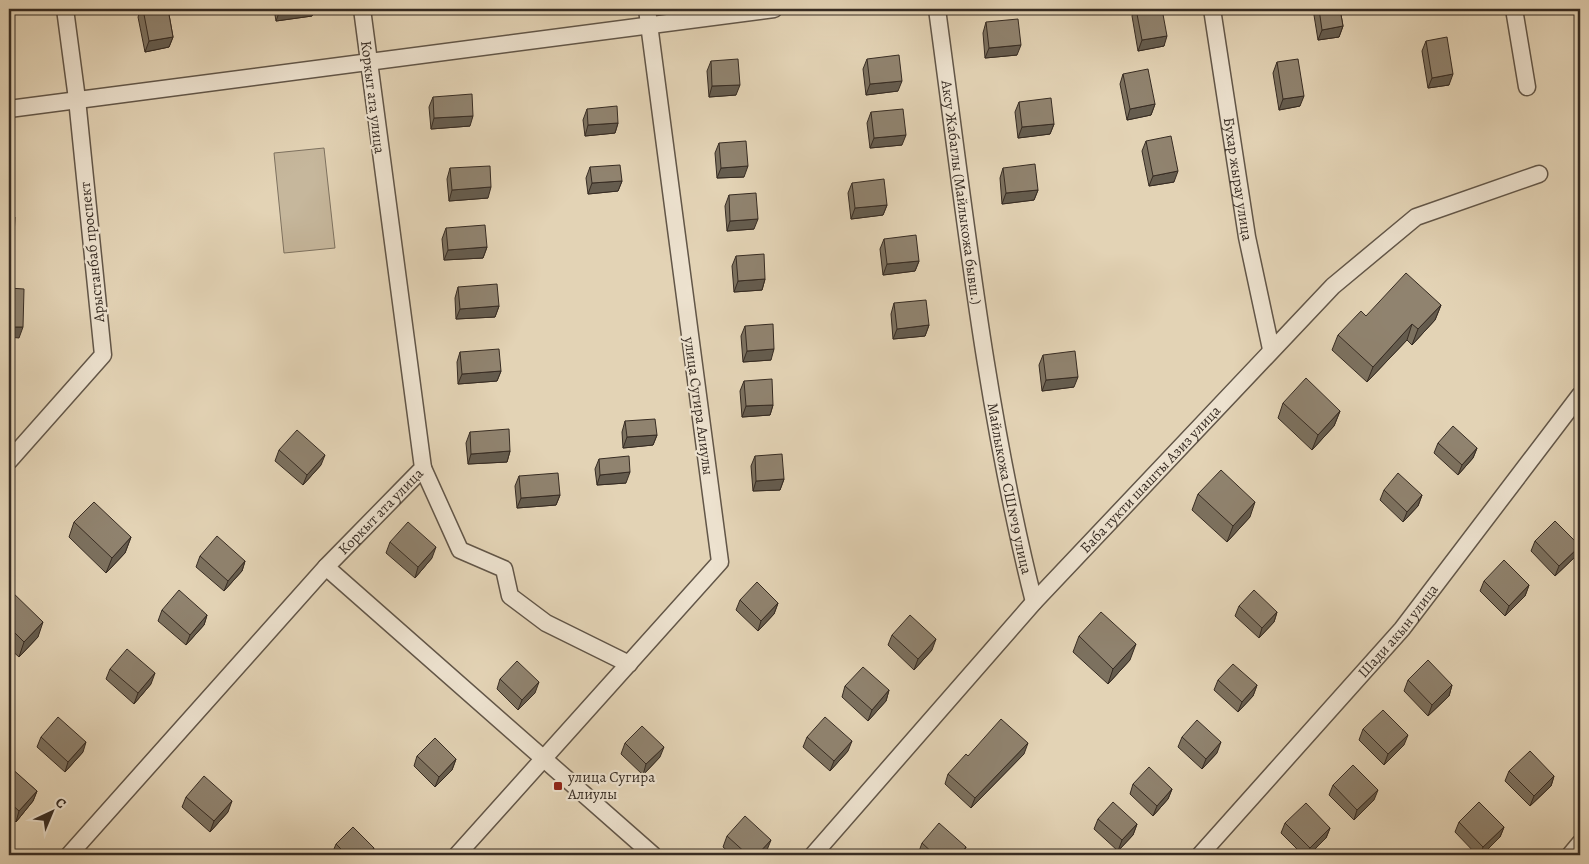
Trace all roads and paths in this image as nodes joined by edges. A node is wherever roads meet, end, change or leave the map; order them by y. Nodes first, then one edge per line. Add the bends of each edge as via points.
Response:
1 (65, 9) edge
2 (362, 9) edge
3 (774, 9) edge
4 (937, 9) edge
5 (1212, 9) edge
6 (1514, 9) edge
7 (648, 16) edge
8 (368, 64) junction
9 (1527, 87) dead end
10 (77, 99) junction
11 (9, 109) edge
12 (1539, 174) dead end
13 (1271, 348) junction
14 (988, 375) joint
15 (1580, 395) edge
16 (9, 460) edge
17 (423, 468) junction
18 (326, 567) junction
19 (1034, 602) junction
20 (629, 664) junction
21 (544, 759) junction
22 (1580, 843) edge
23 (69, 855) edge
24 (458, 855) edge
25 (654, 855) edge
26 (813, 855) edge
27 (1200, 855) edge
28 (1570, 855) edge

1 - 10 street, Арыстанбаб проспект
2 - 8 street, Коркыт ата улица
3 - 7 street
4 - 14 street, Аксу Жабаглы (Майлыкожа бывш.)
5 - 13 street, Бухар жырау улица via 1247,237
6 - 9 street
7 - 8 street
7 - 20 street, улица Сугира Алиулы via 720,562
8 - 10 street
8 - 17 street, Коркыт ата улица
10 - 11 street
10 - 16 street, Арыстанбаб проспект via 103,355
12 - 13 street, Баба тукти шашты Азиз улица via 1416,217 1333,286
13 - 19 street, Баба тукти шашты Азиз улица
14 - 19 street, Майлыкожа СШ№19 улица via 1015,527
15 - 27 street, Шади акын улица via 1402,630
17 - 18 street, Коркыт ата улица
17 - 20 street via 460,550 504,569 510,596 546,623
18 - 21 street
18 - 23 street, Коркыт ата улица
19 - 26 street, Баба тукти шашты Азиз улица
20 - 21 street, улица Сугира Алиулы
21 - 24 street, улица Сугира Алиулы
21 - 25 street
22 - 28 street

